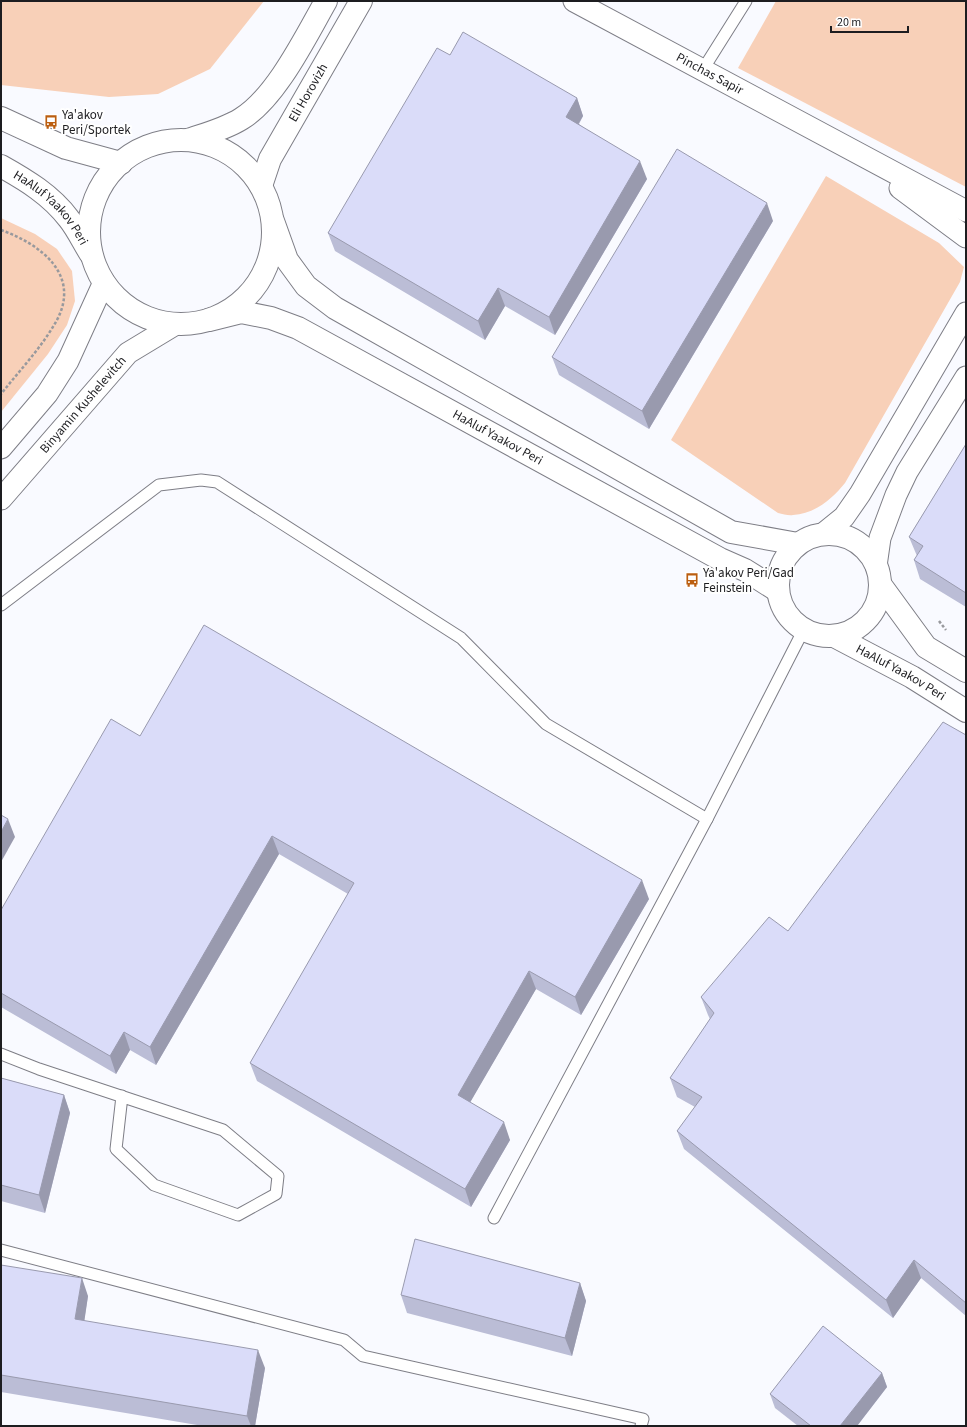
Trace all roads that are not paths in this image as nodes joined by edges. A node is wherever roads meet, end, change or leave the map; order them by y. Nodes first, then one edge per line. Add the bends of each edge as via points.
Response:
1 (326, 1) edge
2 (361, 1) edge
3 (746, 1) edge
4 (578, 2) edge
5 (702, 71) junction
6 (1, 118) edge
7 (188, 140) junction
8 (845, 147) junction
9 (121, 163) junction
10 (1, 166) edge
11 (261, 186) junction
12 (966, 211) edge
13 (273, 221) junction
14 (966, 237) edge
15 (93, 258) junction
16 (104, 282) junction
17 (966, 314) edge
18 (209, 320) junction
19 (176, 324) junction
20 (966, 377) edge
21 (1, 448) edge
22 (1, 499) edge
23 (823, 534) junction
24 (798, 544) junction
25 (878, 575) junction
26 (778, 591) junction
27 (1, 605) edge
28 (804, 629) junction
29 (834, 636) junction
30 (966, 671) edge
31 (966, 711) edge
32 (707, 819) junction
33 (1, 1054) edge
34 (122, 1096) junction
35 (494, 1218) dead end
36 (1, 1250) edge
37 (641, 1426) edge

1 - 7 street via 290,64 258,104 242,118
2 - 11 street, Eli Horovizh via 270,159
3 - 5 lane
4 - 5 street, Pinchas Sapir
5 - 8 street, Pinchas Sapir
6 - 9 street via 66,148
7 - 9 street via 152,145 135,152
7 - 11 street via 210,145 230,154 248,169
8 - 12 street, Pinchas Sapir
8 - 14 street, Pinchas Sapir
9 - 15 street via 106,178 96,196 90,217 89,237
10 - 15 street, HaAluf Yaakov Peri via 27,180 47,195 69,218
11 - 13 street via 269,203
13 - 18 street via 273,242 268,263 259,282 229,312
13 - 24 street via 287,260 306,286 335,308 731,532
15 - 16 street
16 - 19 street via 118,299 135,312 154,320
16 - 21 street via 68,361 48,394
17 - 23 street via 860,494 844,517
18 - 19 street
18 - 26 street, HaAluf Yaakov Peri via 241,312 272,318 298,328 720,560 745,570
19 - 22 street, Binyamin Kushelevitch via 128,353
20 - 25 street via 907,472 896,495 880,538
23 - 24 street via 810,537
23 - 25 street via 838,535 854,541 867,552
24 - 26 street via 782,564
25 - 29 street via 878,598 872,612 861,624
25 - 30 street via 926,647
26 - 28 street via 782,606 791,619
27 - 32 lane via 159,485 201,480 218,482 461,638 546,724
28 - 29 street via 818,635
28 - 32 lane
29 - 31 street, HaAluf Yaakov Peri via 912,678
32 - 35 lane
33 - 34 lane
34 - 34 lane via 223,1130 278,1176 276,1194 238,1215 154,1186 116,1149
36 - 37 lane via 344,1340 363,1356 643,1419

